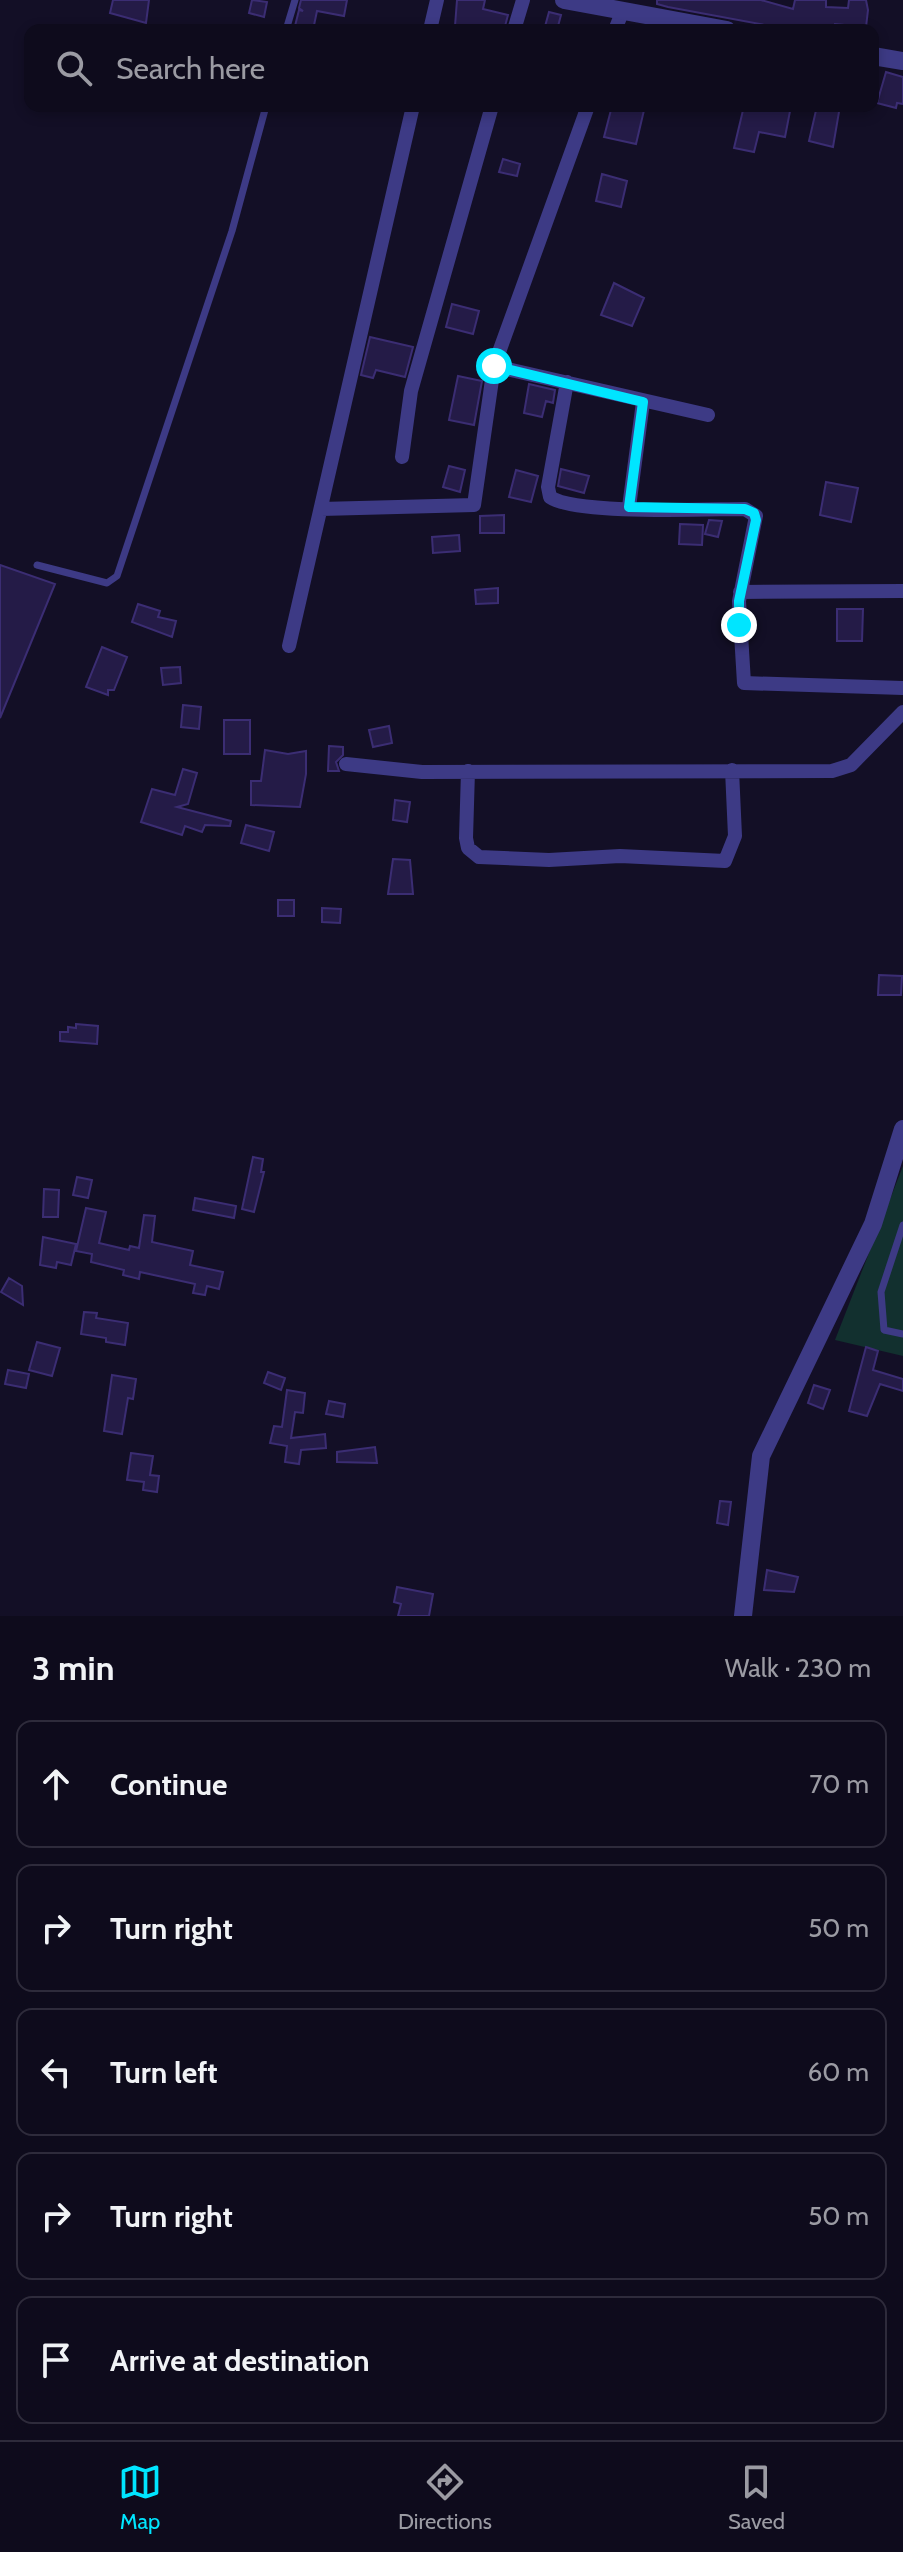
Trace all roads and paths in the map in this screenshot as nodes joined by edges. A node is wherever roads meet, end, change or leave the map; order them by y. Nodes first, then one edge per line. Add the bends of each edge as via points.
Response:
1 (295, 0) edge
2 (437, 0) edge
3 (523, 0) edge
4 (564, 0) edge
5 (623, 10) junction
6 (288, 24) edge
7 (431, 24) edge
8 (516, 24) edge
9 (617, 24) edge
10 (696, 24) edge
11 (879, 57) edge
12 (903, 61) edge
13 (264, 112) edge
14 (412, 112) edge
15 (490, 112) edge
16 (586, 112) edge
17 (494, 366) junction
18 (567, 382) junction
19 (643, 402) junction
20 (708, 415) dead end
21 (402, 457) dead end
22 (629, 507) junction
23 (321, 509) junction
24 (37, 565) dead end
25 (903, 591) edge
26 (740, 592) junction
27 (289, 646) dead end
28 (903, 688) edge
29 (903, 712) edge
30 (346, 764) dead end
31 (732, 770) junction
32 (468, 771) junction
33 (902, 1137) edge
34 (903, 1225) edge
35 (903, 1334) edge
36 (743, 1616) edge

1 - 6 lane
2 - 7 street
3 - 8 street
4 - 5 street
5 - 9 street
5 - 10 street
11 - 12 street
13 - 24 lane via 232,231 117,576 107,583
14 - 23 street
15 - 21 street via 411,391
16 - 17 street
17 - 18 street
17 - 23 street via 474,505
18 - 19 street
18 - 22 street via 550,497 564,504
19 - 20 street
19 - 22 street
22 - 26 street via 754,513
23 - 27 street
25 - 26 street
26 - 28 street via 744,683
29 - 31 street via 851,765 832,771
30 - 32 street
31 - 32 street
31 - 32 street via 735,836 725,861 479,857 466,838
33 - 36 street via 873,1224 761,1456
34 - 35 lane via 881,1292 884,1330

